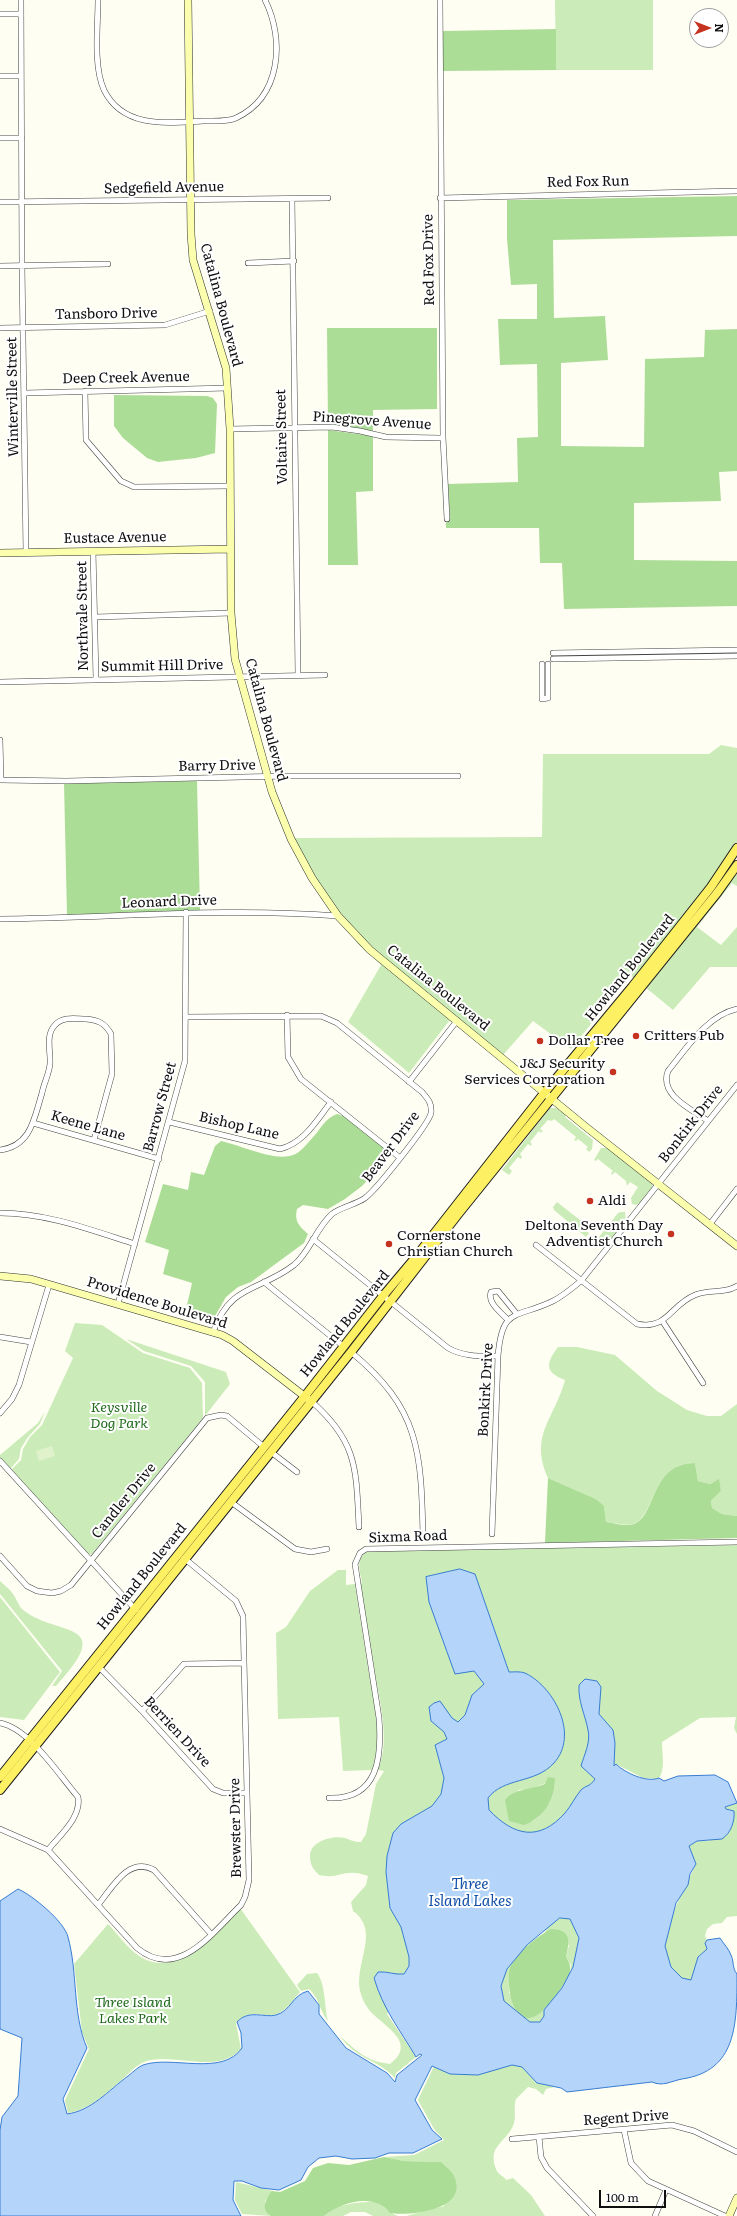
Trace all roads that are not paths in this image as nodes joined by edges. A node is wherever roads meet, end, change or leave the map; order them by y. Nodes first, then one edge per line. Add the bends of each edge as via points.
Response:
1 (21, 0) edge
2 (98, 0) edge
3 (188, 0) edge
4 (264, 0) edge
5 (440, 0) edge
6 (0, 14) edge
7 (21, 14) junction
8 (0, 76) edge
9 (21, 76) junction
10 (188, 122) junction
11 (0, 138) edge
12 (22, 138) junction
13 (737, 191) edge
14 (328, 198) dead end
15 (440, 198) junction
16 (292, 199) junction
17 (190, 200) junction
18 (22, 201) junction
19 (0, 202) edge
20 (294, 261) junction
21 (248, 263) dead end
22 (108, 264) dead end
23 (0, 266) edge
24 (22, 266) junction
25 (210, 312) junction
26 (0, 328) edge
27 (24, 328) junction
28 (228, 388) junction
29 (85, 391) junction
30 (25, 393) junction
31 (294, 428) junction
32 (230, 429) junction
33 (440, 438) dead end
34 (230, 486) junction
35 (447, 519) dead end
36 (231, 549) junction
37 (93, 552) junction
38 (0, 553) edge
39 (26, 553) junction
40 (231, 613) junction
41 (95, 617) junction
42 (737, 650) edge
43 (625, 652) junction
44 (553, 653) dead end
45 (737, 656) edge
46 (625, 658) junction
47 (553, 659) dead end
48 (542, 664) dead end
49 (548, 664) dead end
50 (298, 675) junction
51 (325, 675) dead end
52 (240, 677) junction
53 (96, 680) junction
54 (0, 682) edge
55 (0, 740) edge
56 (458, 776) dead end
57 (267, 777) junction
58 (0, 780) edge
59 (737, 848) edge
60 (737, 865) edge
61 (186, 912) junction
62 (338, 916) junction
63 (0, 918) edge
64 (737, 1010) edge
65 (287, 1015) junction
66 (185, 1017) junction
67 (456, 1022) junction
68 (409, 1082) junction
69 (737, 1085) edge
70 (545, 1092) junction
71 (552, 1099) junction
72 (331, 1102) junction
73 (708, 1121) junction
74 (169, 1122) junction
75 (33, 1123) junction
76 (94, 1140) junction
77 (0, 1150) edge
78 (399, 1157) junction
79 (159, 1159) junction
80 (659, 1184) junction
81 (737, 1189) edge
82 (0, 1213) edge
83 (710, 1224) junction
84 (313, 1239) junction
85 (135, 1244) junction
86 (536, 1245) dead end
87 (737, 1246) edge
88 (0, 1276) edge
89 (581, 1281) junction
90 (264, 1282) junction
91 (49, 1285) junction
92 (737, 1286) edge
93 (386, 1298) junction
94 (118, 1304) junction
95 (516, 1313) junction
96 (508, 1320) junction
97 (663, 1322) junction
98 (213, 1332) junction
99 (0, 1337) edge
100 (31, 1342) junction
101 (343, 1346) junction
102 (350, 1352) junction
103 (498, 1356) junction
104 (703, 1383) dead end
105 (308, 1398) junction
106 (0, 1413) edge
107 (267, 1450) junction
108 (0, 1462) edge
109 (297, 1472) dead end
110 (231, 1502) junction
111 (359, 1527) dead end
112 (423, 1534) dead end
113 (492, 1534) dead end
114 (737, 1542) edge
115 (327, 1549) dead end
116 (0, 1556) edge
117 (184, 1558) junction
118 (91, 1561) junction
119 (134, 1608) junction
120 (140, 1614) junction
121 (244, 1663) junction
122 (98, 1666) junction
123 (142, 1711) junction
124 (0, 1723) edge
125 (32, 1742) junction
126 (0, 1777) edge
127 (0, 1790) edge
128 (247, 1793) junction
129 (329, 1798) dead end
130 (0, 1829) edge
131 (48, 1850) junction
132 (98, 1905) junction
133 (211, 1934) junction
134 (624, 2130) junction
135 (538, 2138) junction
136 (512, 2139) dead end
137 (737, 2152) edge
138 (666, 2190) junction
139 (737, 2198) edge
140 (593, 2216) edge
141 (655, 2216) edge
142 (726, 2216) edge
143 (729, 2216) edge

1 - 7 street, Winterville Street
2 - 10 street via 98,70 110,100 130,117 148,123
3 - 10 street, Catalina Boulevard
4 - 10 street via 271,13 275,30 275,68 272,82 264,97 235,119
5 - 15 street, Red Fox Drive
6 - 7 street
7 - 9 street, Winterville Street
8 - 9 street
9 - 12 street, Winterville Street
10 - 17 street, Catalina Boulevard
11 - 12 street
12 - 18 street, Winterville Street
13 - 15 street, Red Fox Run
14 - 16 street, Sedgefield Avenue
15 - 35 street, Red Fox Drive via 443,437
16 - 17 street, Sedgefield Avenue
16 - 20 street, Voltaire Street
17 - 18 street, Sedgefield Avenue
17 - 25 street, Catalina Boulevard via 193,260
18 - 19 street, Sedgefield Avenue
18 - 24 street, Winterville Street
20 - 21 street
20 - 31 street, Voltaire Street
22 - 24 street
23 - 24 street
24 - 27 street, Winterville Street
25 - 27 street, Tansboro Drive via 165,325
25 - 28 street, Catalina Boulevard via 223,354
26 - 27 street, Tansboro Drive
27 - 30 street, Winterville Street
28 - 29 street, Deep Creek Avenue
28 - 32 street, Catalina Boulevard
29 - 30 street, Deep Creek Avenue
29 - 34 street via 86,440 121,481 134,487
30 - 39 street, Winterville Street
31 - 32 street, Pinegrove Avenue
31 - 33 street, Pinegrove Avenue via 332,427 386,437
31 - 50 street, Voltaire Street
32 - 34 street, Catalina Boulevard
34 - 36 street, Catalina Boulevard
36 - 37 street, Eustace Avenue
36 - 40 street, Catalina Boulevard
37 - 39 street, Eustace Avenue
37 - 41 street, Northvale Street
38 - 39 street, Eustace Avenue
40 - 41 street
40 - 52 street, Catalina Boulevard via 235,660
41 - 53 street, Northvale Street
42 - 43 street
43 - 44 street
43 - 46 street
45 - 46 street
46 - 47 street
48 - 49 street via 542,698 548,698
50 - 51 street, Summit Hill Drive
50 - 52 street, Summit Hill Drive
52 - 53 street, Summit Hill Drive
52 - 57 street, Catalina Boulevard
53 - 54 street, Summit Hill Drive
55 - 58 street
56 - 57 street, Barry Drive
57 - 58 street, Barry Drive
57 - 62 street, Catalina Boulevard via 279,814 291,839 312,878
59 - 70 main road, Howland Boulevard via 711,887 632,988
60 - 71 main road, Howland Boulevard
61 - 62 street, Leonard Drive
61 - 63 street, Leonard Drive via 66,918
61 - 66 street, Barrow Street
62 - 67 street, Catalina Boulevard via 370,950
64 - 73 street via 714,1018 666,1076 666,1085 672,1095
65 - 66 street, Beaver Drive
65 - 68 street, Beaver Drive via 321,1016 336,1023
65 - 72 street via 287,1048 294,1070 301,1079
66 - 74 street, Barrow Street via 185,1061
67 - 68 street
67 - 70 street, Catalina Boulevard
68 - 78 street, Beaver Drive via 430,1101 431,1115
69 - 73 street, Bonkirk Drive
70 - 71 street, Catalina Boulevard
70 - 93 main road, Howland Boulevard
71 - 80 street, Catalina Boulevard
71 - 93 main road, Howland Boulevard
72 - 74 street, Bishop Lane via 302,1138 290,1147 280,1150
72 - 78 street
73 - 80 street, Bonkirk Drive
74 - 79 street, Barrow Street
75 - 76 street, Keene Lane
75 - 76 street via 48,1072 49,1038 54,1025 67,1019 99,1021 111,1034 112,1074
75 - 77 street via 21,1142
76 - 79 street, Keene Lane
78 - 84 street, Beaver Drive via 375,1190 333,1214
79 - 85 street, Barrow Street
80 - 83 street, Catalina Boulevard
80 - 89 street, Bonkirk Drive
81 - 83 street
82 - 85 street via 46,1217
83 - 87 street, Catalina Boulevard
84 - 90 street, Beaver Drive via 295,1264
84 - 93 street
85 - 94 street, Barrow Street
86 - 89 street
88 - 91 street, Providence Boulevard via 31,1279
89 - 95 street, Bonkirk Drive via 554,1301
89 - 97 street via 636,1324 652,1325
90 - 98 street, Beaver Drive via 242,1292 226,1305
90 - 101 street
91 - 94 street, Providence Boulevard
91 - 100 street
92 - 97 street via 730,1290 695,1295 672,1311
93 - 101 main road, Howland Boulevard
93 - 102 main road, Howland Boulevard
93 - 103 street via 456,1352 472,1356
94 - 98 street, Providence Boulevard
95 - 96 street, Bonkirk Drive
95 - 96 street via 498,1291 491,1292 492,1302
96 - 103 street, Bonkirk Drive via 502,1332
97 - 104 street
98 - 105 street, Providence Boulevard via 233,1340
99 - 100 street
100 - 106 street via 19,1385 12,1399
101 - 105 main road, Howland Boulevard
102 - 105 main road, Howland Boulevard
102 - 112 street via 384,1383 396,1399 415,1439 420,1464
103 - 113 street, Bonkirk Drive
105 - 107 main road, Howland Boulevard
105 - 111 street via 342,1432 352,1453 357,1475
107 - 109 street, Candler Drive
107 - 110 main road, Howland Boulevard
107 - 118 street, Candler Drive via 227,1416 221,1414 207,1418
107 - 119 main road, Howland Boulevard
108 - 118 street
110 - 115 street via 295,1549 312,1552
110 - 117 main road, Howland Boulevard
114 - 129 street, Sixma Road via 366,1549 360,1553 355,1564 379,1718 379,1760 373,1776 359,1790 342,1798
116 - 118 street, Candler Drive via 27,1586 44,1593 62,1591 71,1585
117 - 120 main road, Howland Boulevard
117 - 121 street, Brewster Drive via 236,1601 241,1609
118 - 119 street
119 - 120 street
119 - 125 main road, Howland Boulevard
120 - 122 main road, Howland Boulevard
121 - 123 street via 184,1664
121 - 128 street, Brewster Drive
122 - 123 street, Berrien Drive
122 - 125 main road, Howland Boulevard
123 - 128 street, Berrien Drive via 213,1789 223,1793
124 - 125 street via 8,1724
125 - 126 main road, Howland Boulevard
125 - 127 main road, Howland Boulevard
125 - 131 street via 78,1797 79,1804 73,1818
128 - 133 street, Brewster Drive via 248,1887 240,1905
130 - 131 street, Brewster Drive
131 - 132 street, Brewster Drive
132 - 133 street, Brewster Drive via 137,1948 153,1958 181,1958
132 - 133 street via 130,1868 149,1867
134 - 135 street, Regent Drive
134 - 137 street, Regent Drive via 672,2125 694,2131
134 - 138 street via 631,2163 648,2181
135 - 136 street, Regent Drive
135 - 140 street via 541,2157 547,2168
138 - 141 street
138 - 142 street
139 - 143 street

